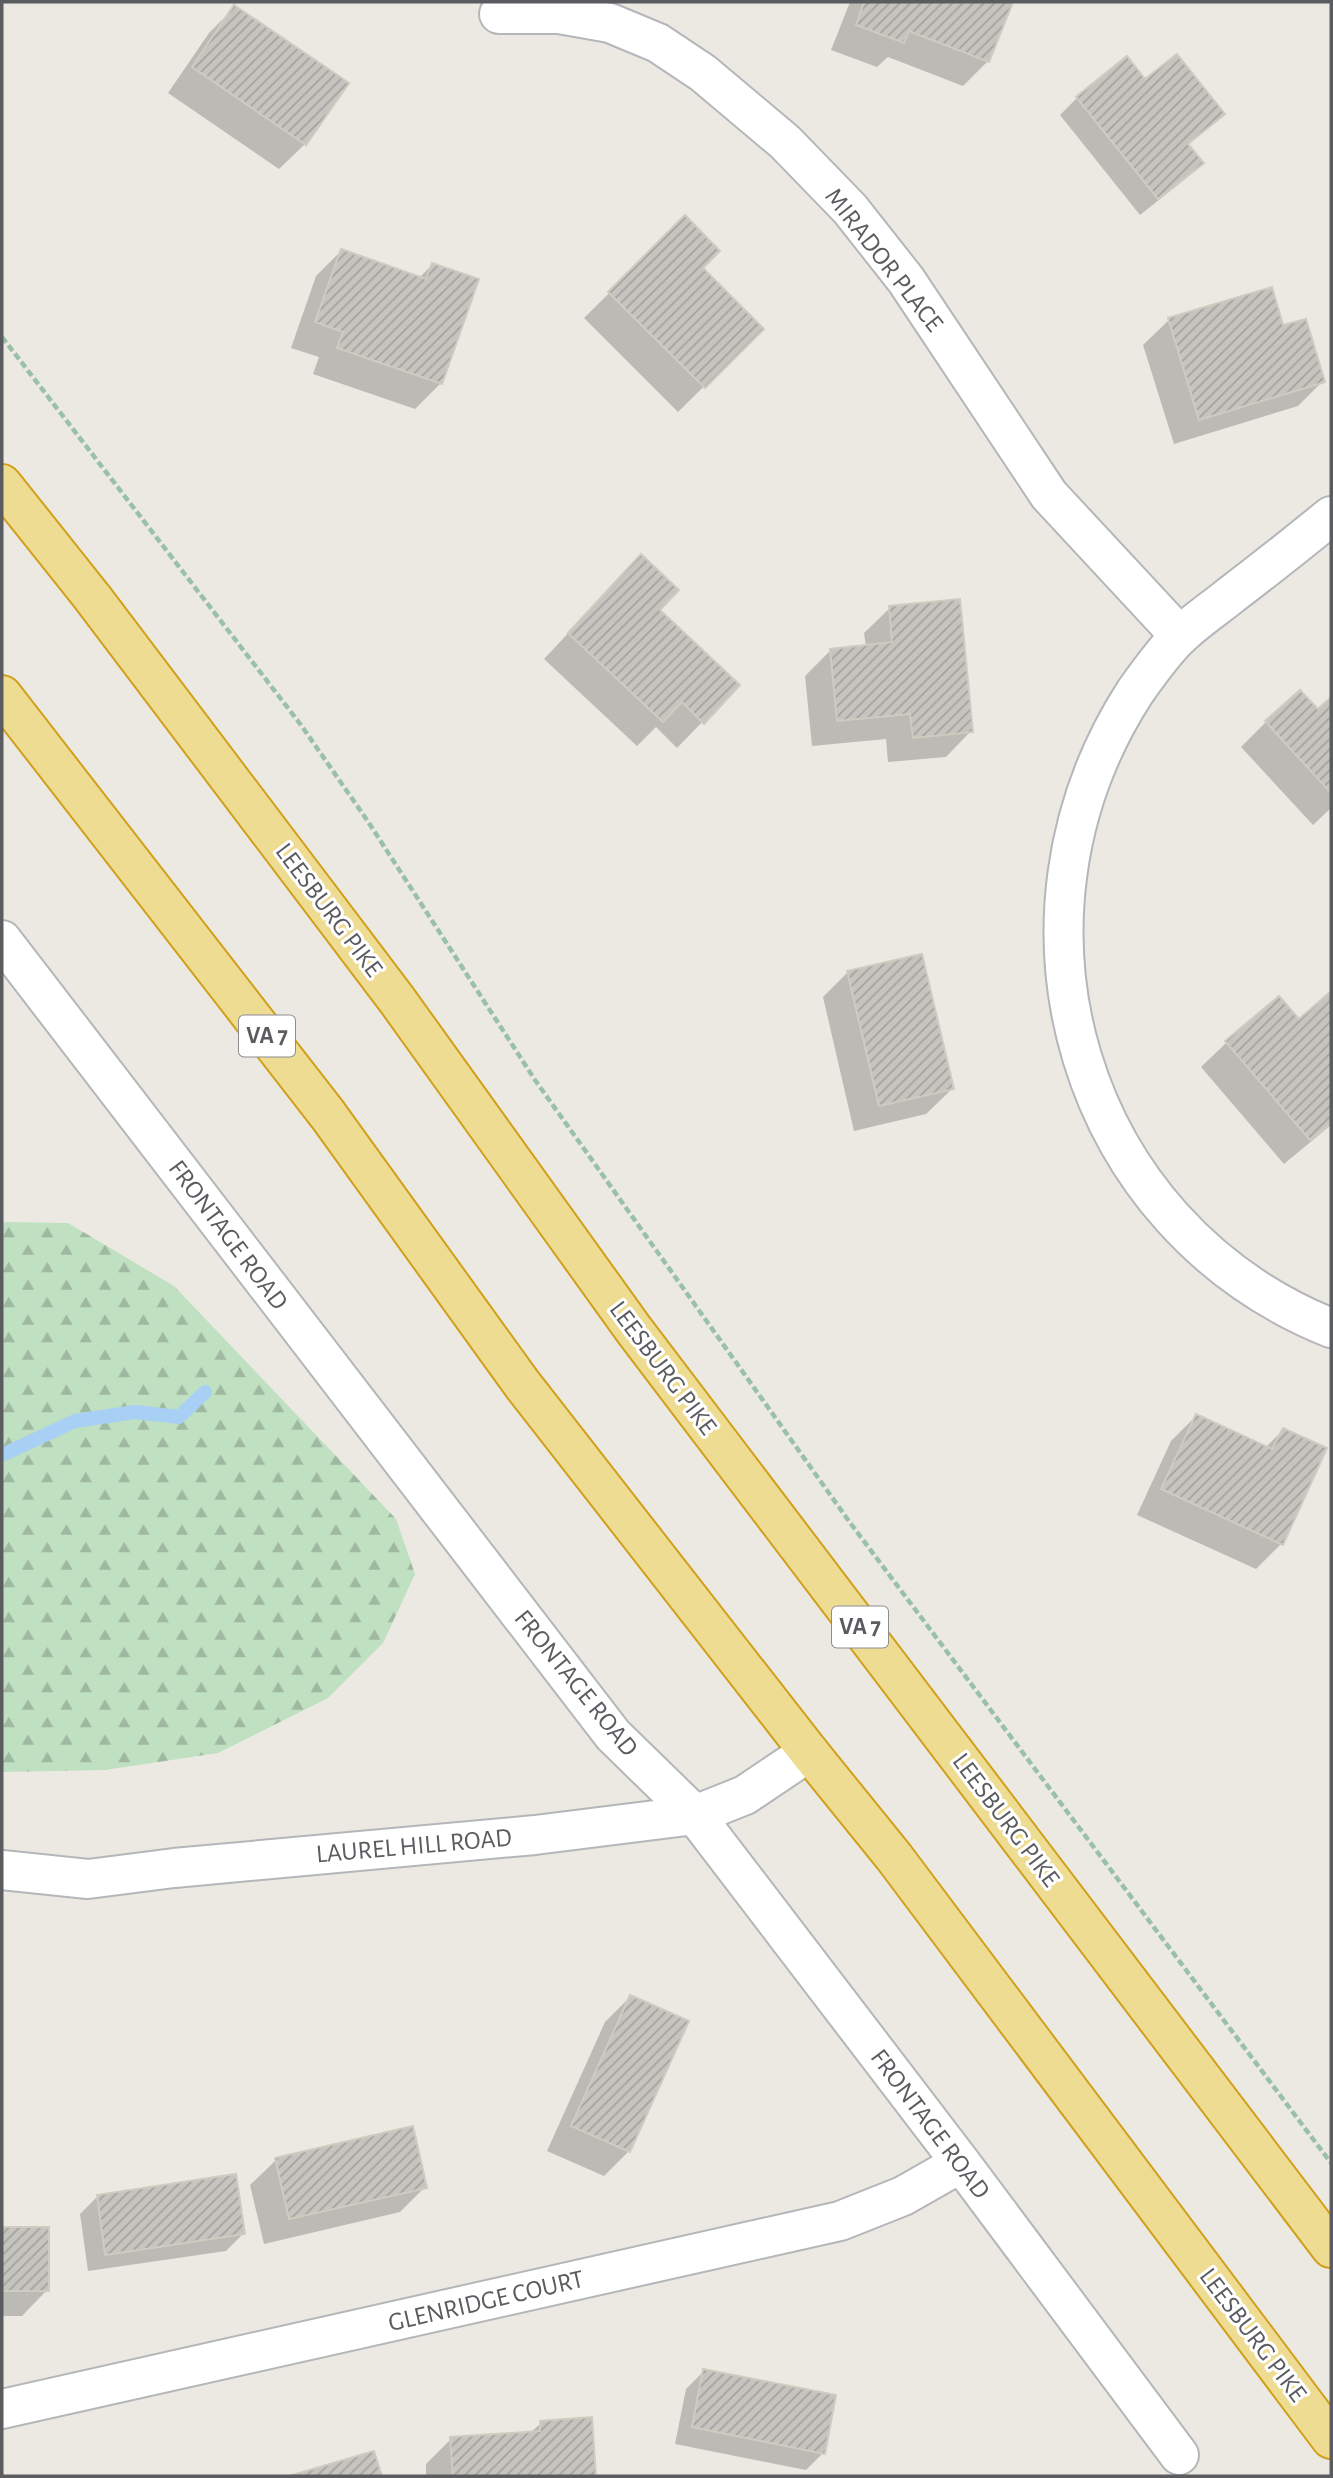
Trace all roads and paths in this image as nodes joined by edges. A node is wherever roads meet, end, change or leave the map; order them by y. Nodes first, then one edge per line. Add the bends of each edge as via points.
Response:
1 (499, 14) dead end
2 (2, 337) edge
3 (2, 484) edge
4 (1331, 516) edge
5 (1180, 636) junction
6 (2, 695) edge
7 (2, 940) edge
8 (1331, 1328) edge
9 (809, 1752) junction
10 (695, 1815) junction
11 (2, 1870) edge
12 (961, 2163) junction
13 (1331, 2163) edge
14 (1331, 2248) edge
15 (2, 2409) edge
16 (1331, 2439) edge
17 (1179, 2455) dead end

1 - 5 street, MIRADOR PLACE via 559,13 610,23 657,43 703,73 785,142 850,209 906,280 1049,495
2 - 13 path via 302,725 535,1080 843,1513
3 - 14 highway, LEESBURG PIKE / VA 7 via 389,989 634,1330
4 - 5 street
5 - 8 street via 1105,744 1081,808 1066,874 1063,942 1069,1007 1087,1075 1117,1142 1162,1207 1207,1254 1257,1292
6 - 9 highway, LEESBURG PIKE / VA 7 via 328,1115 522,1384
7 - 10 street, FRONTAGE ROAD via 613,1735
9 - 10 street, LAUREL HILL ROAD via 745,1795
9 - 16 highway, LEESBURG PIKE / VA 7 via 894,1857
10 - 11 street, LAUREL HILL ROAD via 88,1880
10 - 12 street, FRONTAGE ROAD
12 - 15 street, GLENRIDGE COURT via 903,2196 840,2221
12 - 17 street, FRONTAGE ROAD

